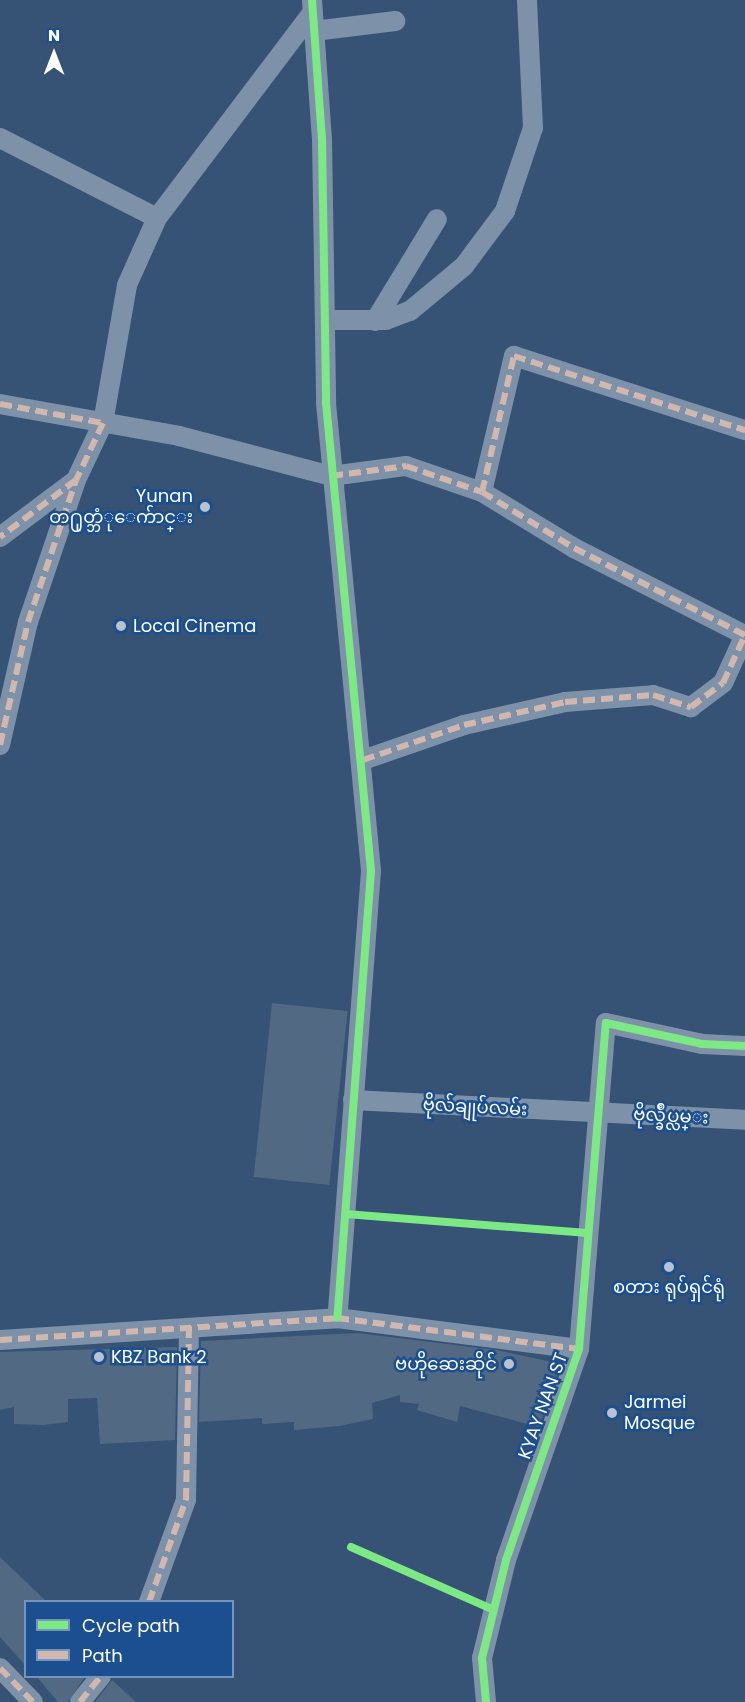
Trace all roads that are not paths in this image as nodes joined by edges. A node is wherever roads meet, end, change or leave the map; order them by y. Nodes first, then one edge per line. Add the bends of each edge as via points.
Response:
1 (527, 0) edge
2 (313, 15) edge
3 (396, 21) dead end
4 (0, 138) edge
5 (157, 218) junction
6 (437, 219) dead end
7 (325, 320) junction
8 (375, 321) junction
9 (0, 404) edge
10 (103, 423) junction
11 (745, 430) edge
12 (331, 476) junction
13 (76, 480) junction
14 (482, 492) junction
15 (0, 537) edge
16 (745, 635) edge
17 (0, 745) edge
18 (363, 760) junction
19 (745, 1046) edge
20 (353, 1100) junction
21 (598, 1113) junction
22 (745, 1120) edge
23 (337, 1318) junction
24 (189, 1328) junction
25 (0, 1340) edge
26 (579, 1349) junction
27 (150, 1600) edge
28 (0, 1668) edge
29 (100, 1678) edge
30 (33, 1702) edge
31 (80, 1702) edge
32 (486, 1702) edge

1 - 8 street via 533,128 505,211 447,284 410,311
2 - 3 street
2 - 5 street
2 - 7 street
4 - 5 street
5 - 10 street via 128,285
6 - 8 street
7 - 8 street
7 - 12 street
9 - 10 street
10 - 12 street
10 - 13 street
11 - 14 street via 514,356
12 - 14 street via 406,466
12 - 18 street
13 - 15 street
13 - 17 street via 28,622
14 - 16 street via 573,548
16 - 18 street via 723,683 691,707 653,695 565,702 464,725
18 - 20 street via 371,871
19 - 21 street, KYAY NAN ST via 702,1044 606,1023
20 - 21 street, ဗိုလ်ချုပ်လမ်း
20 - 23 street
21 - 22 street, ဗိုလ္ခ်ဳပ္လမ္း
21 - 26 street, KYAY NAN ST
23 - 24 street
23 - 26 street
24 - 25 street
24 - 27 street via 186,1500
26 - 32 street, KYAY NAN ST via 506,1560 483,1658
28 - 30 street
29 - 31 street

